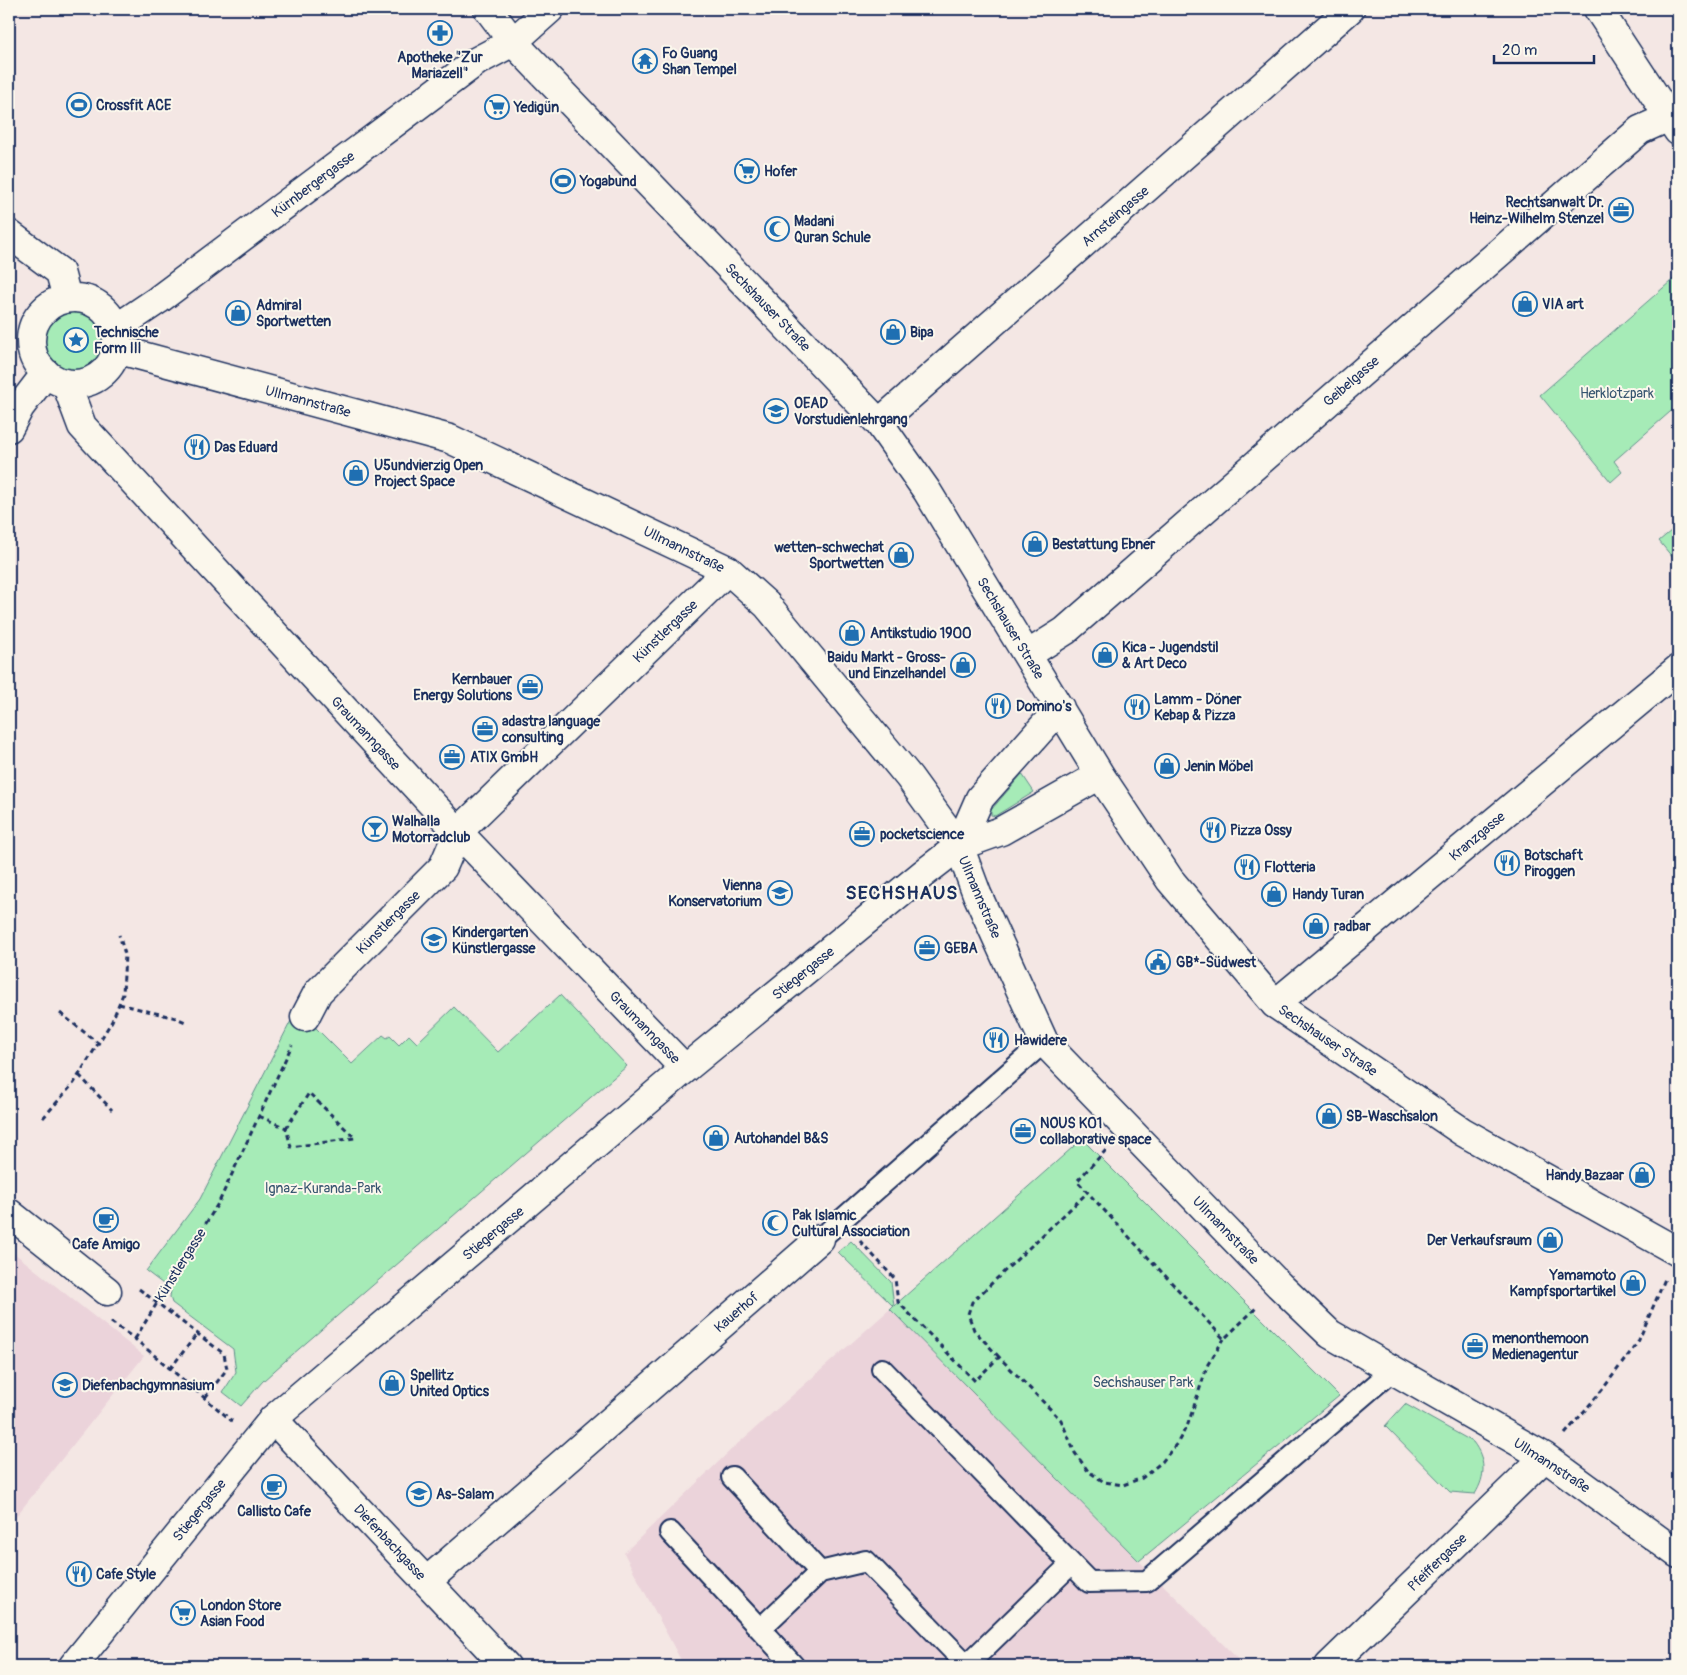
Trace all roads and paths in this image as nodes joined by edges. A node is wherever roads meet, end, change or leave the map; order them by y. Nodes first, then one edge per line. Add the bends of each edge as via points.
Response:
1 (488, 9) edge
2 (550, 9) edge
3 (1350, 9) edge
4 (1598, 9) edge
5 (513, 42) junction
6 (1675, 120) edge
7 (9, 234) edge
8 (67, 298) junction
9 (116, 339) junction
10 (20, 342) edge
11 (56, 378) junction
12 (880, 422) junction
13 (9, 428) edge
14 (728, 570) junction
15 (1027, 655) junction
16 (1678, 669) edge
17 (1060, 708) junction
18 (1100, 775) junction
19 (458, 832) junction
20 (959, 846) junction
21 (119, 936) dead end
22 (119, 1004) junction
23 (1275, 1004) junction
24 (60, 1013) dead end
25 (306, 1017) joint
26 (188, 1023) dead end
27 (1044, 1042) junction
28 (98, 1043) junction
29 (685, 1069) junction
30 (79, 1075) junction
31 (112, 1110) dead end
32 (259, 1116) junction
33 (43, 1118) dead end
34 (286, 1128) junction
35 (1127, 1128) junction
36 (1087, 1193) junction
37 (9, 1213) edge
38 (840, 1221) junction
39 (820, 1238) joint
40 (1678, 1251) edge
41 (1278, 1285) junction
42 (107, 1291) joint
43 (156, 1303) junction
44 (197, 1334) junction
45 (135, 1339) junction
46 (1224, 1339) junction
47 (999, 1357) junction
48 (882, 1369) dead end
49 (170, 1370) junction
50 (1393, 1370) junction
51 (204, 1399) junction
52 (273, 1419) junction
53 (247, 1450) junction
54 (1545, 1458) junction
55 (732, 1477) dead end
56 (670, 1532) dead end
57 (1678, 1554) edge
58 (1071, 1564) junction
59 (820, 1572) junction
60 (427, 1580) junction
61 (760, 1629) junction
62 (73, 1666) edge
63 (506, 1666) edge
64 (794, 1666) edge
65 (1330, 1666) edge

1 - 5 street, Sechshauser Straße
2 - 5 street, Kürnbergergasse
3 - 12 street, Arnsteingasse
4 - 6 street
5 - 9 street, Kürnbergergasse via 477,61 158,300
5 - 12 street, Sechshauser Straße
6 - 15 street, Geibelgasse via 1640,130 1065,631
7 - 8 street via 60,272
8 - 9 street via 79,298 102,308 110,318
8 - 10 street via 44,310 32,334
9 - 11 street via 111,362 103,373 79,384
9 - 14 street, Ullmannstraße via 450,439
10 - 11 street
11 - 13 street via 20,407
11 - 19 street, Graumanngasse via 82,426
12 - 15 street, Sechshauser Straße via 927,491
14 - 19 street, Künstlergasse
14 - 20 street, Ullmannstraße via 767,605 909,776
15 - 17 street, Sechshauser Straße
16 - 23 street, Kranzgasse
17 - 18 street, Sechshauser Straße
17 - 20 street, Stiegergasse via 980,798
18 - 20 street, Stiegergasse via 1001,831
18 - 23 street, Sechshauser Straße via 1170,880
19 - 25 street, Künstlergasse via 443,867 318,992
19 - 29 street, Graumanngasse
20 - 27 street, Ullmannstraße via 977,894
20 - 29 street, Stiegergasse
21 - 22 path via 125,954 123,994
22 - 26 path
22 - 28 path
23 - 40 street, Sechshauser Straße via 1463,1132
24 - 28 path
25 - 32 path, Künstlergasse
27 - 35 street, Ullmannstraße
27 - 38 lane, Kauerhof
28 - 30 path
29 - 52 street, Stiegergasse
30 - 31 path
30 - 33 path
32 - 34 path
32 - 43 path, Künstlergasse via 219,1202
34 - 34 path via 290,1147 355,1138 309,1093
35 - 36 path via 1077,1181
35 - 41 street, Ullmannstraße
36 - 46 path
36 - 47 path via 972,1302 968,1314 974,1330
37 - 42 street
38 - 39 lane, Kauerhof
38 - 47 path via 895,1279 898,1302 975,1381
39 - 60 street, Kauerhof
40 - 54 path via 1638,1342
41 - 46 path
41 - 50 street, Ullmannstraße via 1330,1334
42 - 45 path via 103,1316
43 - 44 path
43 - 45 path, Künstlergasse
44 - 49 path
44 - 51 path via 224,1354 227,1368
45 - 49 path
46 - 47 path via 1208,1364 1188,1424 1178,1442 1162,1462 1142,1478 1123,1485 1104,1482 1088,1471 1061,1420
48 - 58 lane
49 - 51 path
50 - 54 street, Ullmannstraße
50 - 58 lane via 1147,1580 1089,1582
51 - 53 path via 232,1421
52 - 53 street, Stiegergasse
52 - 60 street, Diefenbachgasse
53 - 62 street, Stiegergasse
54 - 57 street, Ullmannstraße
54 - 65 street, Pfeiffergasse
55 - 59 lane
56 - 61 lane
58 - 59 lane via 967,1665 866,1561
59 - 61 lane
60 - 63 street, Diefenbachgasse
61 - 64 lane

